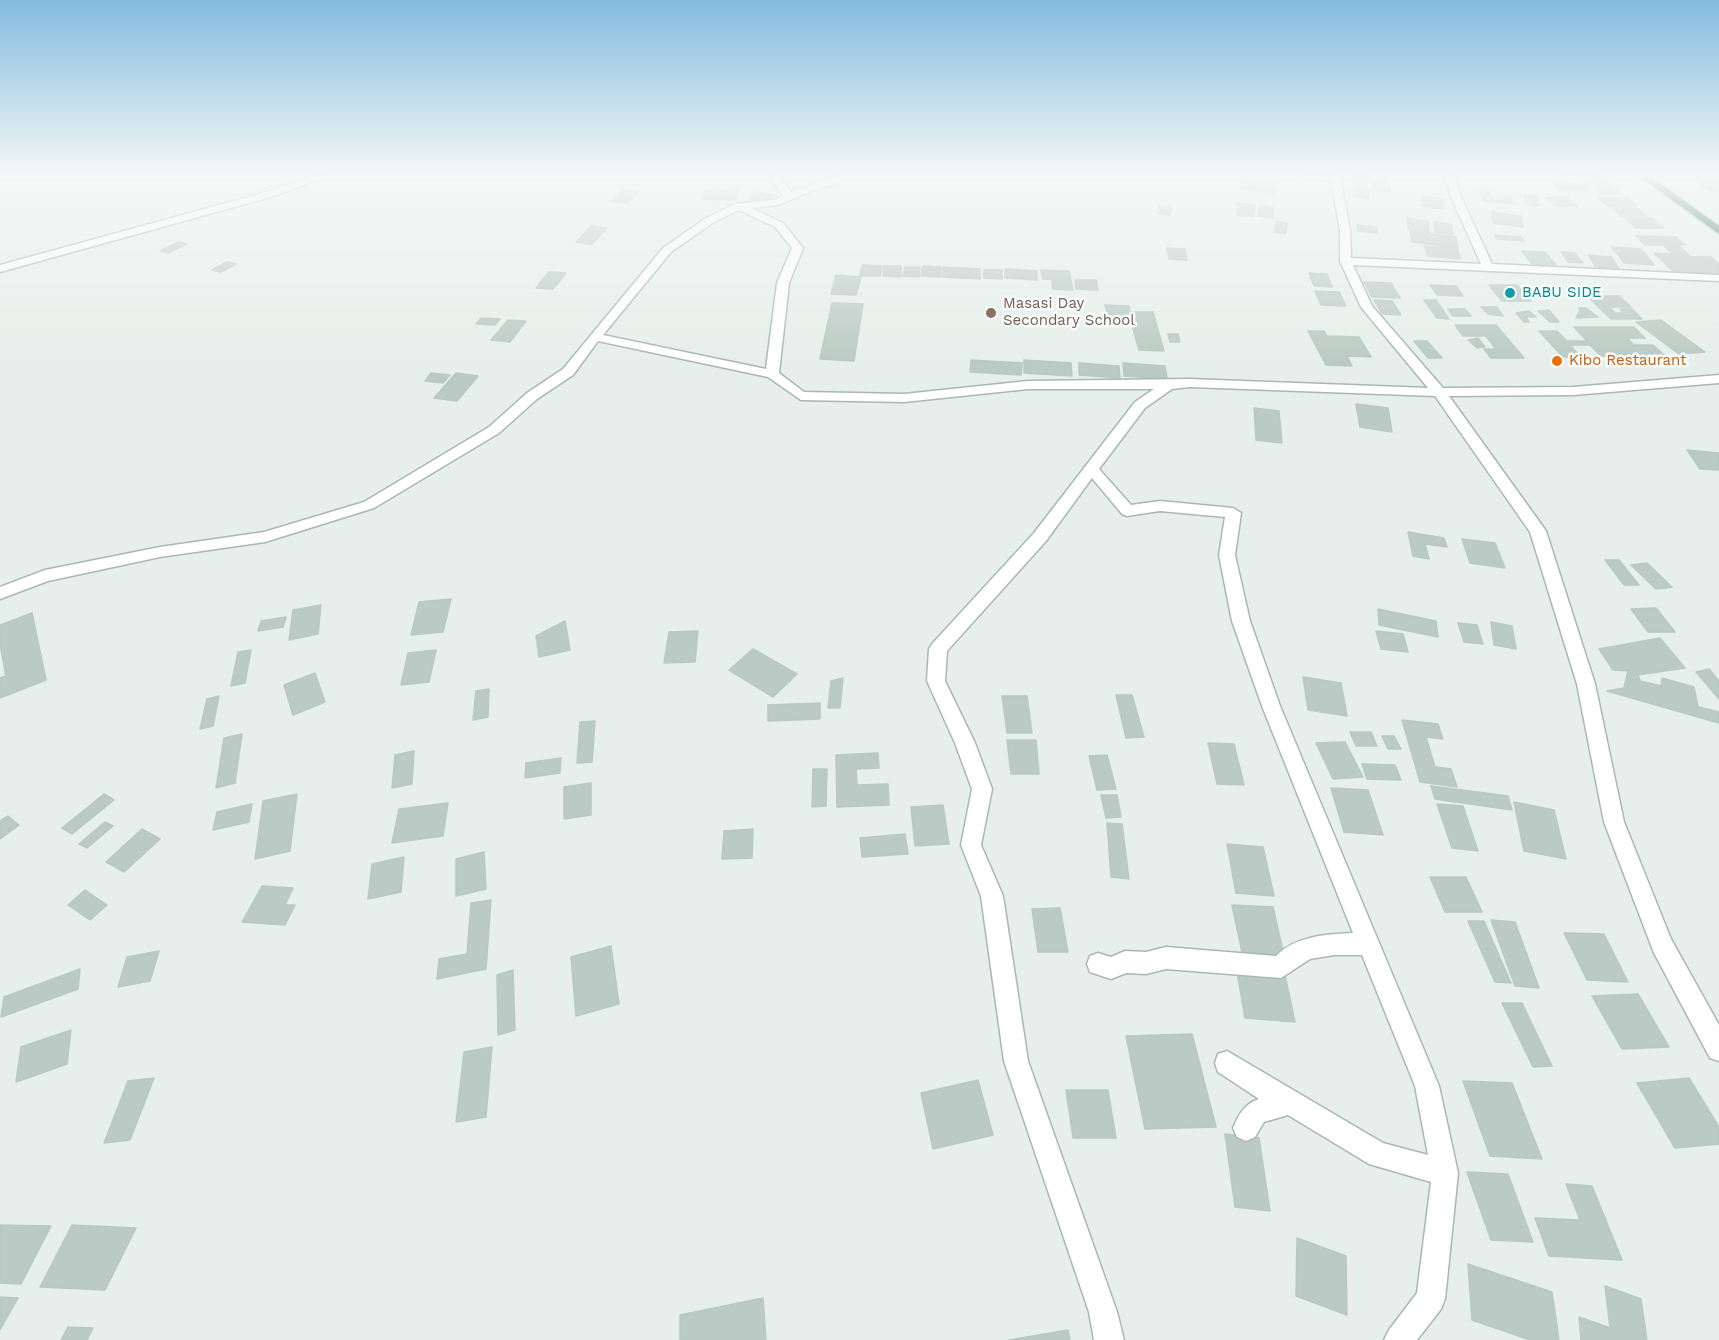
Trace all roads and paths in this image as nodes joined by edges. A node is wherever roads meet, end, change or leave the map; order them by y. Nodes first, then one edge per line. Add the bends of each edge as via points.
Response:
1 (110, 239) edge
2 (683, 239) edge
3 (790, 239) edge
4 (1345, 239) edge
5 (1475, 239) edge
6 (1346, 261) junction
7 (1489, 268) junction
8 (0, 269) edge
9 (1719, 278) edge
10 (595, 337) junction
11 (772, 374) junction
12 (1719, 379) edge
13 (1168, 385) junction
14 (1439, 392) junction
15 (1090, 469) junction
16 (0, 593) edge
17 (1368, 944) junction
18 (1098, 964) dead end
19 (1719, 1049) edge
20 (1227, 1063) dead end
21 (1290, 1102) junction
22 (1246, 1128) dead end
23 (1445, 1173) junction
24 (1109, 1340) edge
25 (1400, 1340) edge

1 - 8 street
2 - 10 street via 667,250
3 - 11 street via 798,248 783,283
4 - 6 street
5 - 7 street
6 - 7 street
6 - 14 street via 1367,307
7 - 9 street
10 - 11 street
10 - 16 street via 568,372 532,396 494,430 369,505 265,537 160,552 45,576
11 - 13 street via 801,396 904,398 1028,385
12 - 14 street via 1573,391
13 - 14 street
13 - 15 street via 1140,405
14 - 19 street via 1538,531 1586,684 1614,822 1662,945
15 - 17 street via 1127,511 1160,506 1233,513 1227,555 1241,621 1271,706
15 - 24 street via 1040,537 938,649 936,681 982,789 971,845 992,896 1016,1061 1077,1234
17 - 18 street via 1322,944 1281,967 1166,957 1146,963 1125,962 1111,968
17 - 23 street via 1427,1086
20 - 21 street
21 - 22 street via 1256,1112
21 - 23 street via 1378,1155
23 - 25 street via 1431,1299

